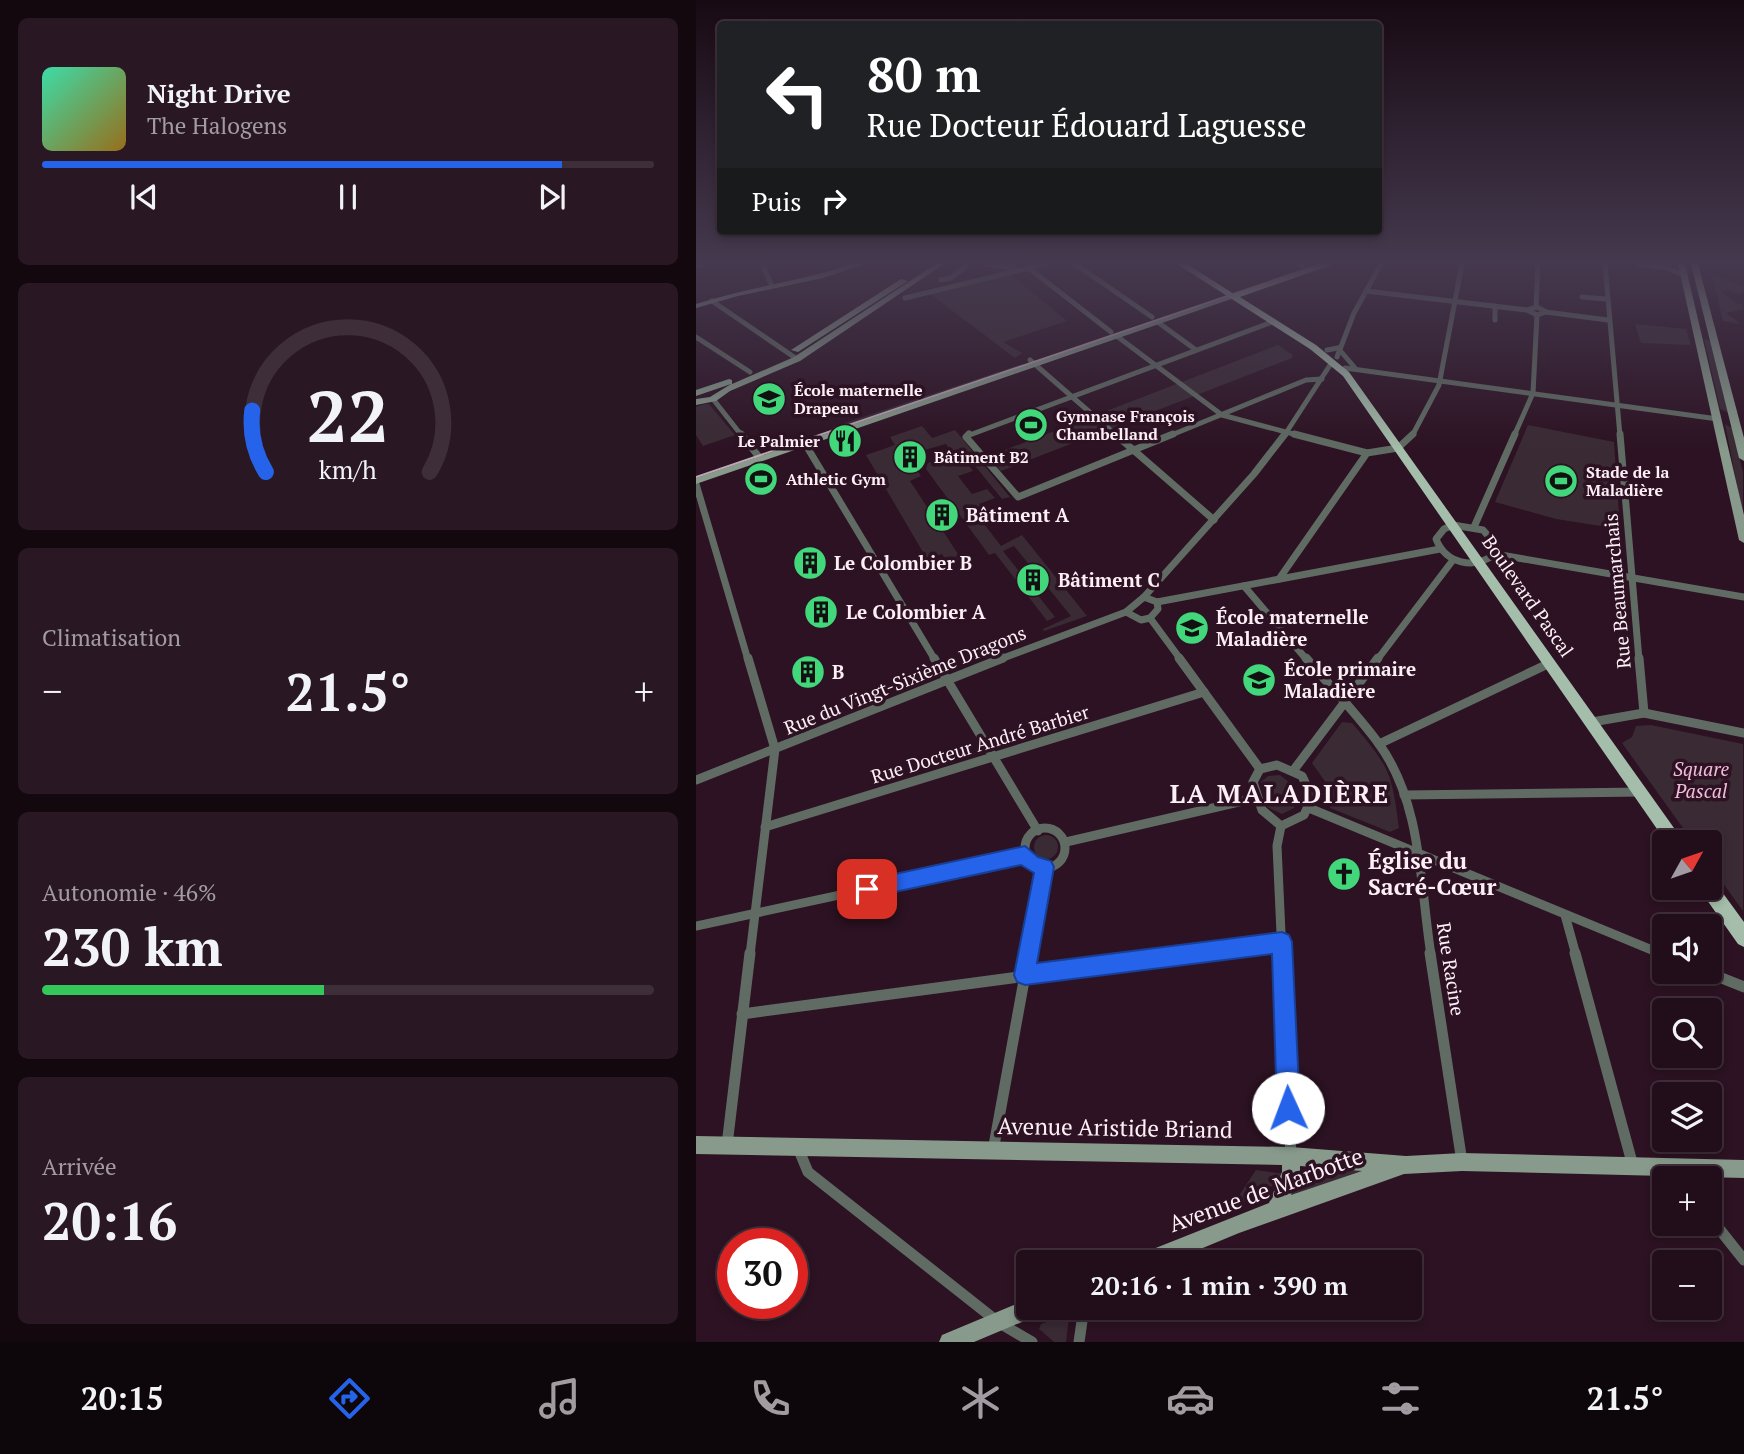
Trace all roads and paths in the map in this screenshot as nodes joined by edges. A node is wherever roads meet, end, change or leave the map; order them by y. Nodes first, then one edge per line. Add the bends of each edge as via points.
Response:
1 (749, 327) edge
2 (837, 327) edge
3 (841, 327) edge
4 (1105, 327) edge
5 (1136, 327) edge
6 (1164, 327) edge
7 (1259, 327) edge
8 (1280, 327) edge
9 (1285, 327) edge
10 (1353, 327) edge
11 (1451, 327) edge
12 (1536, 327) edge
13 (1609, 327) edge
14 (1695, 327) edge
15 (1710, 327) edge
16 (1115, 334) junction
17 (696, 337) edge
18 (1698, 338) junction
19 (1713, 340) junction
20 (1196, 350) junction
21 (793, 357) junction
22 (1033, 362) junction
23 (1340, 362) junction
24 (1155, 364) junction
25 (750, 372) junction
26 (1322, 379) junction
27 (1442, 380) junction
28 (698, 389) edge
29 (719, 389) junction
30 (1532, 393) junction
31 (1071, 395) junction
32 (713, 399) junction
33 (698, 401) edge
34 (1618, 405) junction
35 (1222, 415) junction
36 (1718, 419) junction
37 (1739, 425) edge
38 (1286, 433) junction
39 (804, 442) junction
40 (1398, 448) junction
41 (1134, 450) junction
42 (1367, 453) junction
43 (757, 454) junction
44 (1744, 458) edge
45 (696, 471) edge
46 (696, 482) edge
47 (1214, 520) junction
48 (1453, 526) junction
49 (1474, 527) junction
50 (1744, 540) edge
51 (1440, 550) junction
52 (1495, 554) junction
53 (1453, 560) junction
54 (1479, 564) junction
55 (1631, 577) junction
56 (1279, 579) junction
57 (1244, 586) junction
58 (1144, 597) junction
59 (1744, 597) edge
60 (1157, 601) junction
61 (1126, 612) junction
62 (1150, 618) junction
63 (1550, 663) junction
64 (946, 681) junction
65 (1204, 692) junction
66 (1345, 704) junction
67 (1644, 713) junction
68 (1592, 722) junction
69 (1744, 733) edge
70 (1379, 744) junction
71 (775, 749) junction
72 (994, 759) junction
73 (1260, 769) junction
74 (1293, 771) junction
75 (696, 780) edge
76 (1642, 792) junction
77 (1404, 795) junction
78 (1256, 798) junction
79 (1309, 808) junction
80 (1281, 826) junction
81 (765, 827) junction
82 (1668, 830) edge
83 (1038, 831) junction
84 (1066, 842) junction
85 (1415, 853) junction
86 (1025, 855) junction
87 (1044, 867) junction
88 (1717, 900) edge
89 (754, 914) junction
90 (1565, 915) junction
91 (696, 926) edge
92 (1744, 938) edge
93 (1282, 942) junction
94 (1652, 950) edge
95 (1025, 975) junction
96 (1722, 978) edge
97 (1744, 987) edge
98 (742, 1014) junction
99 (696, 1145) edge
100 (727, 1145) junction
101 (798, 1147) junction
102 (994, 1151) junction
103 (1292, 1156) junction
104 (1462, 1162) junction
105 (1405, 1165) junction
106 (1633, 1166) junction
107 (1652, 1169) edge
108 (1744, 1169) edge
109 (1722, 1170) edge
110 (1276, 1210) junction
111 (1722, 1232) edge
112 (1175, 1250) edge
113 (1744, 1260) edge
114 (1016, 1314) edge
115 (1082, 1320) edge
116 (998, 1322) junction
117 (949, 1342) edge
118 (1032, 1342) edge
119 (1079, 1342) edge

1 - 21 street
2 - 21 main road
3 - 21 main road
4 - 16 street
5 - 16 main road
6 - 20 street
7 - 20 street
8 - 23 main road, Boulevard Pascal
9 - 23 main road, Boulevard Pascal
10 - 23 street, Rue du Vingt-Sixième Dragons
11 - 27 street
12 - 30 street
13 - 34 street, Rue Beaumarchais
14 - 18 main road
15 - 19 main road
16 - 22 main road
16 - 24 street
17 - 25 street
18 - 19 main road
18 - 36 main road
19 - 37 main road
20 - 24 street
21 - 25 main road
21 - 29 main road
22 - 31 street
22 - 39 main road
22 - 43 main road
23 - 26 street, Rue du Vingt-Sixième Dragons
23 - 27 street
23 - 40 main road, Boulevard Pascal
24 - 31 street
24 - 35 street
25 - 29 main road
26 - 35 street via 1306,380
26 - 38 street, Rue du Vingt-Sixième Dragons
27 - 30 street
27 - 40 street via 1410,440
28 - 29 main road
29 - 32 main road
30 - 34 street
30 - 49 street
31 - 41 street
31 - 41 street via 966,434 1016,496
32 - 33 main road
32 - 43 street
34 - 36 street
34 - 55 street, Rue Beaumarchais
35 - 38 street
35 - 41 street
36 - 37 main road
36 - 50 main road
37 - 44 main road
38 - 42 street
38 - 47 street, Rue du Vingt-Sixième Dragons
39 - 43 main road
39 - 64 street
40 - 42 street
40 - 48 main road, Boulevard Pascal
41 - 47 street
42 - 56 street
43 - 45 main road
43 - 46 main road
46 - 71 street
47 - 58 street, Rue du Vingt-Sixième Dragons
48 - 49 street
48 - 51 street via 1437,537
48 - 54 main road, Boulevard Pascal
49 - 52 street via 1492,537
51 - 53 street
51 - 56 street
52 - 54 street
52 - 55 street
53 - 54 street
53 - 66 street
54 - 63 main road, Boulevard Pascal
55 - 59 street
55 - 67 street, Rue Beaumarchais
56 - 57 street
57 - 60 street
57 - 66 street, Rue Racine
58 - 60 street
58 - 61 street, Rue du Vingt-Sixième Dragons
60 - 62 street via 1158,609
61 - 62 street via 1140,620
61 - 64 street, Rue du Vingt-Sixième Dragons
62 - 65 street
63 - 68 main road, Boulevard Pascal
63 - 70 street
64 - 71 street, Rue du Vingt-Sixième Dragons
64 - 72 street
65 - 72 street, Rue Docteur André Barbier
65 - 73 street
66 - 70 street, Rue Racine
66 - 74 street
67 - 68 street
67 - 69 street
68 - 76 main road, Boulevard Pascal
70 - 77 street, Rue Racine via 1394,766
71 - 75 street, Rue du Vingt-Sixième Dragons
71 - 81 street
72 - 81 street, Rue Docteur André Barbier
72 - 83 street
73 - 74 street via 1277,765
73 - 78 street via 1253,782
74 - 79 street via 1309,786
76 - 77 street
76 - 82 main road, Boulevard Pascal
77 - 85 street, Rue Racine
78 - 80 street via 1270,819
78 - 84 street
79 - 80 street
79 - 85 street
80 - 93 street via 1277,846
81 - 89 street
83 - 84 street via 1054,830
83 - 86 street via 1026,843
84 - 87 street via 1062,858
85 - 90 street
85 - 104 street, Rue Racine
86 - 87 street via 1032,864
86 - 89 street
87 - 95 street
88 - 92 main road
89 - 91 street
89 - 98 street
90 - 94 street
90 - 106 street
93 - 95 street
93 - 103 street
95 - 98 street
95 - 102 street
96 - 97 street
98 - 100 street
99 - 100 main road, Avenue Aristide Briand
100 - 101 main road, Avenue Aristide Briand
101 - 102 main road, Avenue Aristide Briand
101 - 116 street via 809,1172
102 - 103 main road, Avenue Aristide Briand
103 - 105 main road, Avenue Aristide Briand
103 - 110 main road via 1291,1172
104 - 105 main road, Avenue Aristide Briand
104 - 106 main road, Avenue Aristide Briand
105 - 110 main road, Avenue de Marbotte
106 - 107 main road, Avenue Aristide Briand
108 - 109 main road, Avenue Aristide Briand
110 - 112 main road, Avenue de Marbotte
111 - 113 street
114 - 116 main road
115 - 119 street
116 - 117 main road
116 - 118 street

